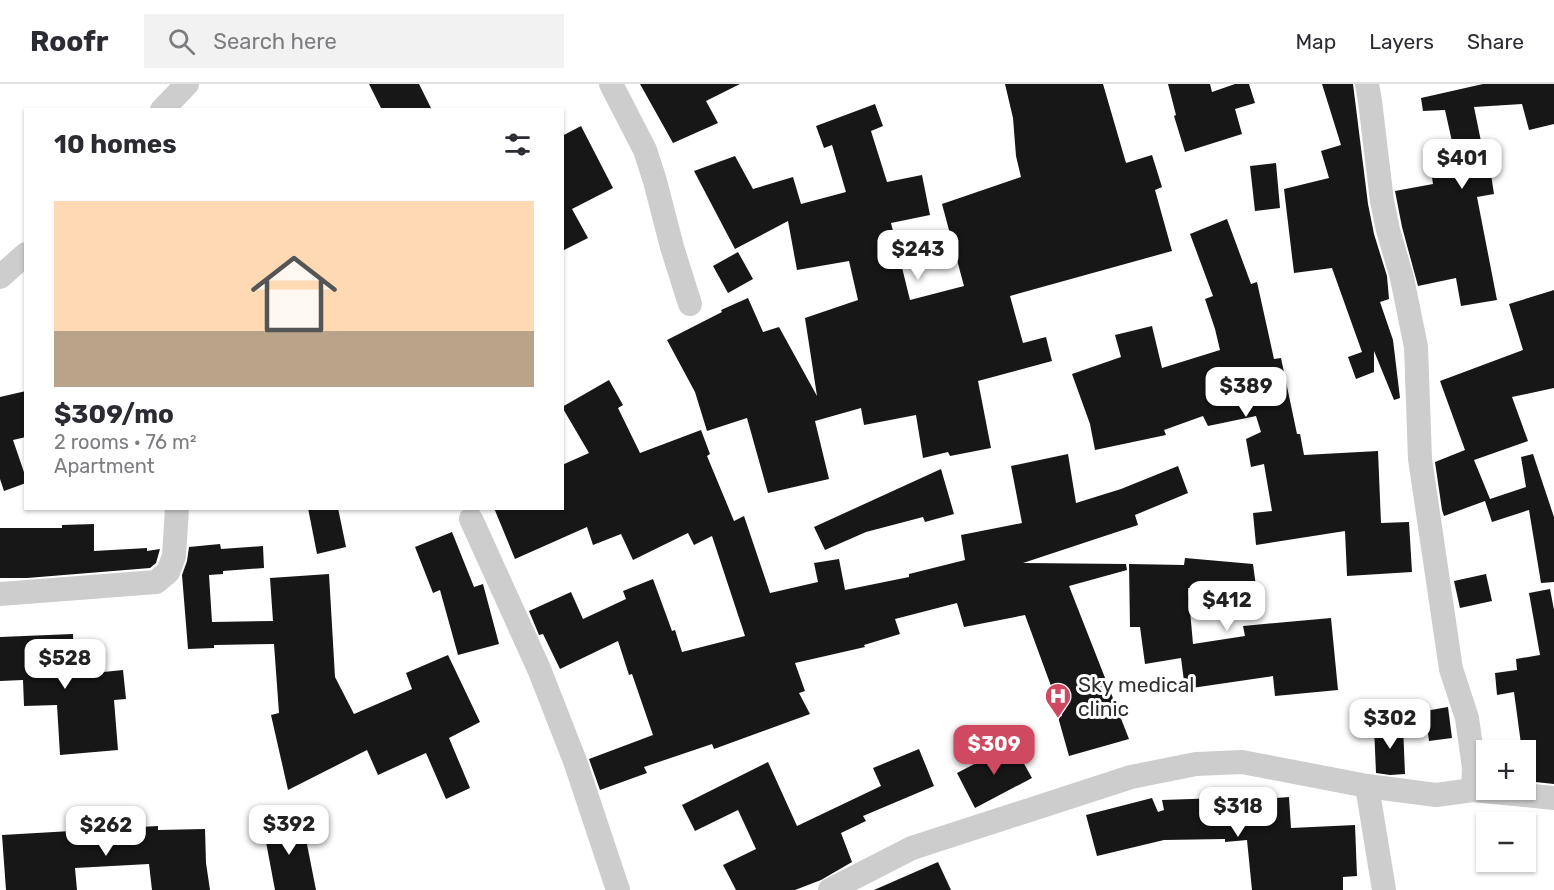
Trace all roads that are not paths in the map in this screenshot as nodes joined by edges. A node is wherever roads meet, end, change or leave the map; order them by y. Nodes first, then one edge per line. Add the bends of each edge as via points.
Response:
1 (187, 84) edge
2 (611, 84) edge
3 (1367, 84) edge
4 (164, 108) edge
5 (24, 256) edge
6 (0, 277) edge
7 (690, 304) dead end
8 (177, 510) edge
9 (471, 519) dead end
10 (0, 594) edge
11 (1367, 786) junction
12 (1473, 790) junction
13 (1554, 798) edge
14 (618, 890) edge
15 (830, 890) edge
16 (1384, 890) edge

1 - 4 street
2 - 7 street via 645,150
3 - 12 street via 1382,201 1416,347 1420,459 1451,669 1467,718
5 - 6 street
8 - 10 street via 174,556 168,572 156,582
9 - 14 street via 539,669
11 - 12 street via 1436,795
11 - 15 street via 1242,762 1185,766 1131,777 912,848
11 - 16 street
12 - 13 street

